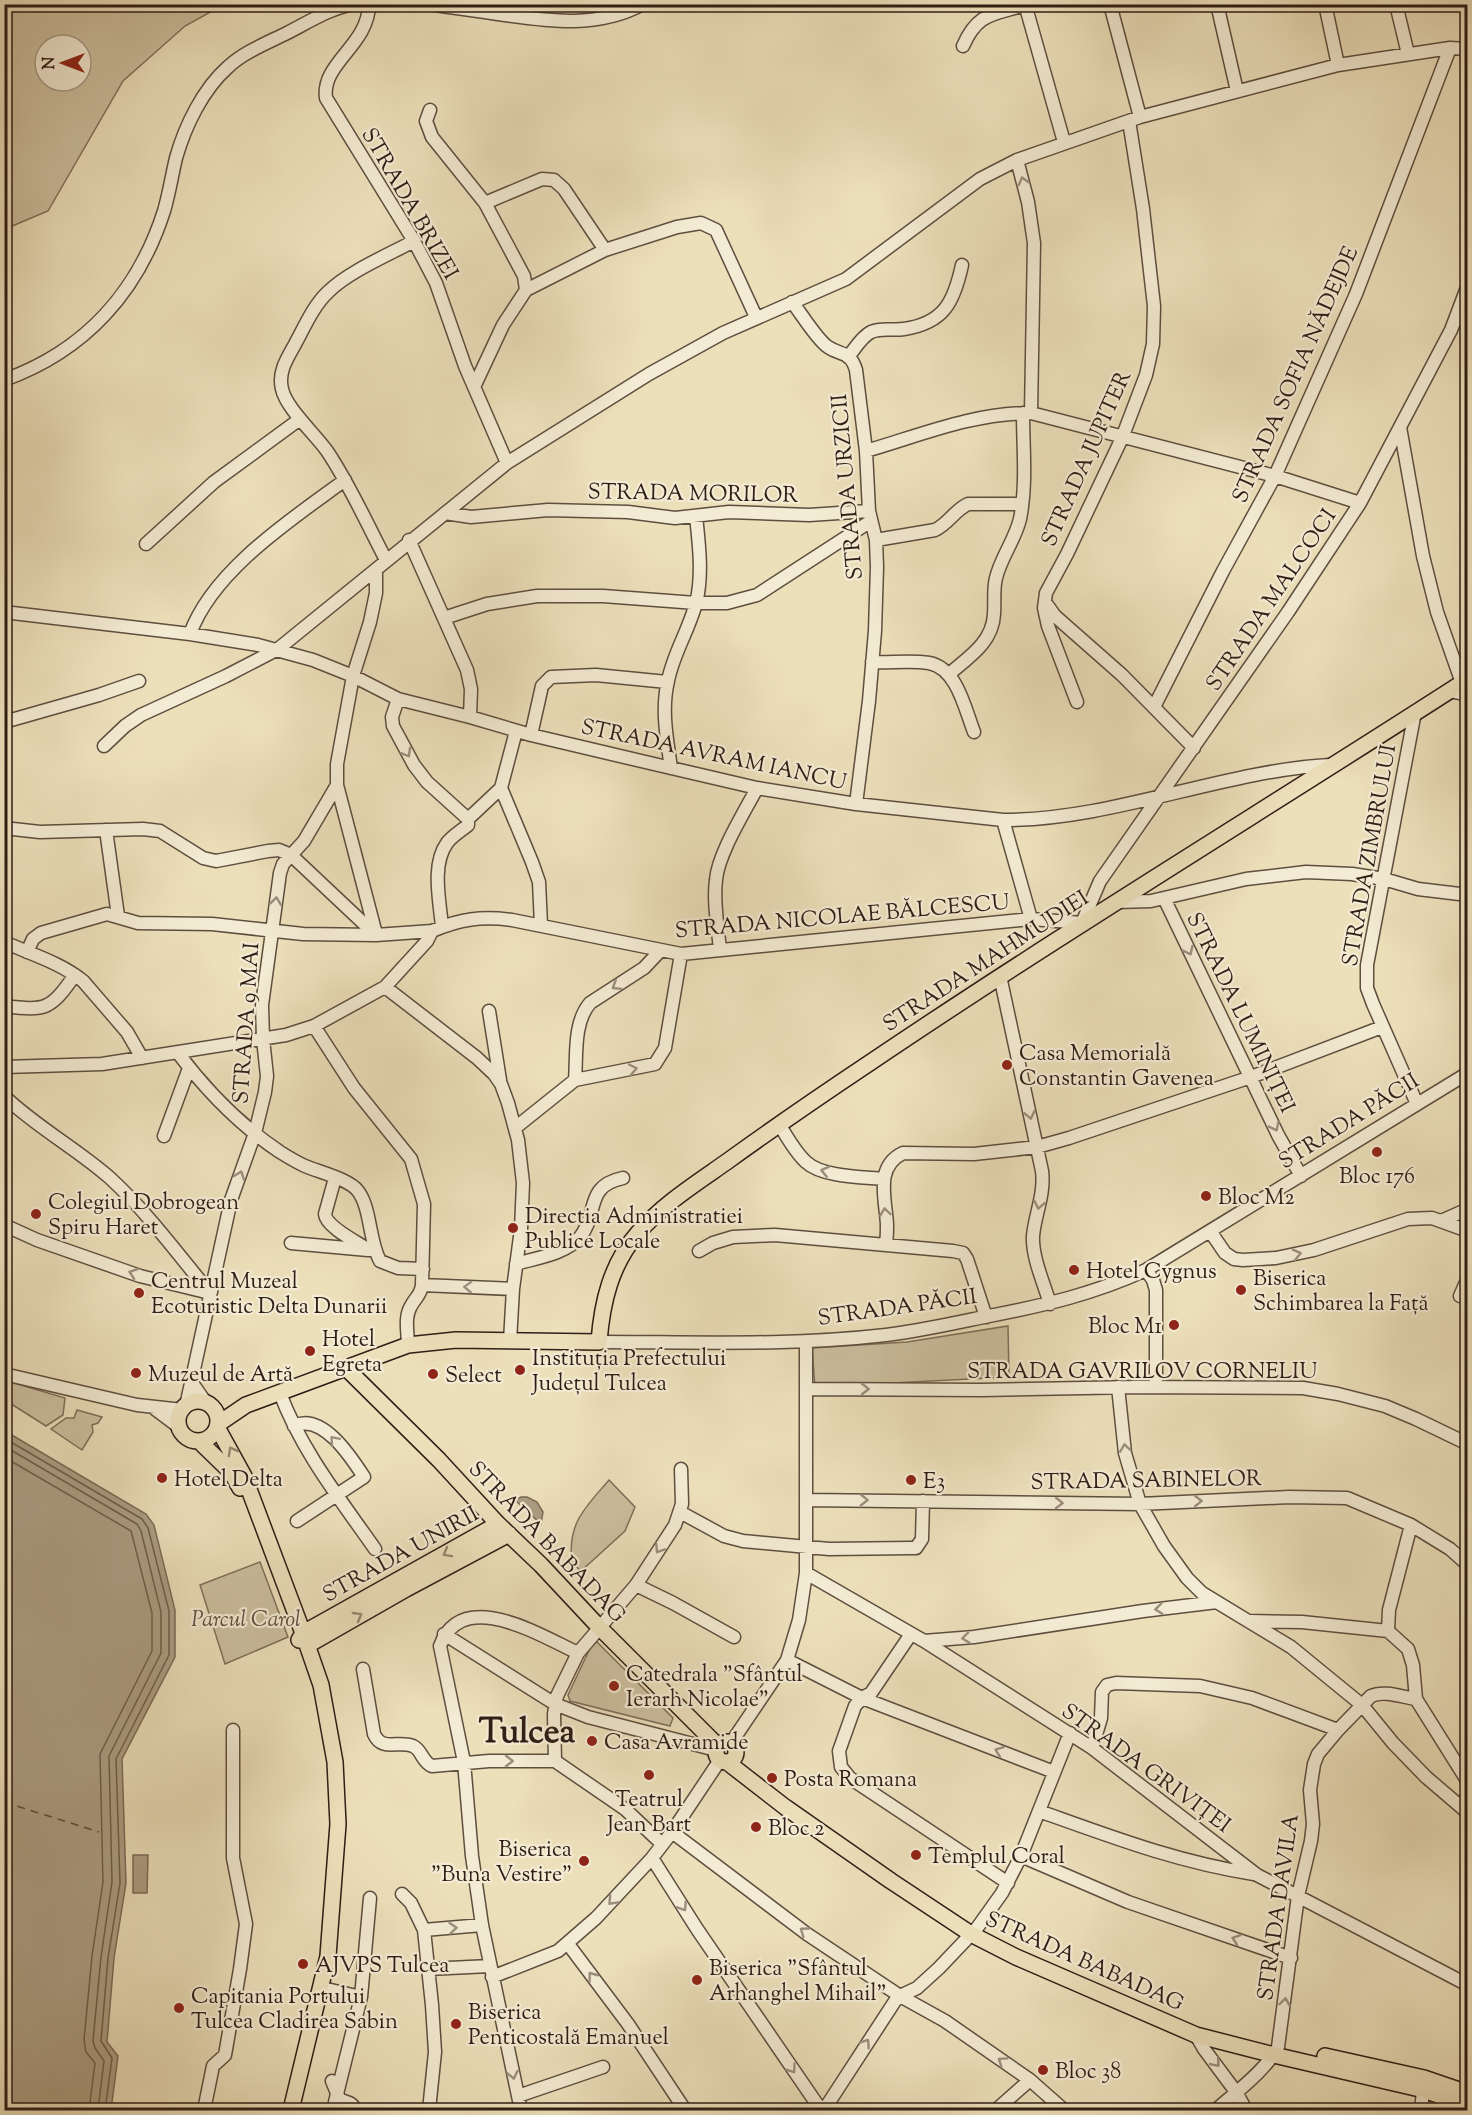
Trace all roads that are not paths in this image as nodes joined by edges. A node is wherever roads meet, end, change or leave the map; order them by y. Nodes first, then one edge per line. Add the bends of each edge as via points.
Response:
1 (353, 4) edge
2 (369, 4) edge
3 (429, 4) edge
4 (643, 4) edge
5 (1110, 4) edge
6 (1217, 4) edge
7 (1325, 4) edge
8 (1396, 4) edge
9 (1025, 5) edge
10 (963, 46) dead end
11 (1450, 48) junction
12 (1467, 49) edge
13 (1408, 54) junction
14 (1338, 65) junction
15 (1237, 91) junction
16 (430, 110) dead end
17 (1134, 119) junction
18 (1064, 142) junction
19 (1017, 160) junction
20 (485, 203) junction
21 (414, 241) junction
22 (605, 250) junction
23 (962, 265) dead end
24 (1467, 285) edge
25 (526, 290) junction
26 (792, 302) junction
27 (756, 317) junction
28 (849, 357) junction
29 (4, 380) edge
30 (474, 387) junction
31 (1027, 413) junction
32 (300, 419) junction
33 (1400, 427) junction
34 (1122, 438) junction
35 (866, 451) junction
36 (507, 463) junction
37 (1275, 476) junction
38 (345, 480) junction
39 (1360, 503) junction
40 (1022, 504) junction
41 (445, 513) junction
42 (696, 516) junction
43 (870, 516) junction
44 (409, 540) junction
45 (876, 540) junction
46 (146, 544) dead end
47 (386, 560) junction
48 (375, 570) junction
49 (1045, 600) junction
50 (696, 603) junction
51 (4, 612) edge
52 (444, 618) junction
53 (190, 634) junction
54 (278, 649) junction
55 (872, 662) junction
56 (949, 674) junction
57 (353, 676) junction
58 (139, 681) dead end
59 (668, 681) junction
60 (1462, 687) edge
61 (398, 699) junction
62 (1077, 702) dead end
63 (1154, 707) junction
64 (1415, 712) junction
65 (470, 717) junction
66 (4, 722) edge
67 (516, 731) junction
68 (974, 732) dead end
69 (531, 735) junction
70 (104, 746) dead end
71 (1194, 748) junction
72 (1330, 765) junction
73 (671, 768) junction
74 (337, 785) junction
75 (501, 788) junction
76 (757, 788) junction
77 (1158, 796) junction
78 (856, 804) junction
79 (468, 819) junction
80 (1003, 820) junction
81 (4, 828) edge
82 (106, 830) junction
83 (291, 855) junction
84 (1384, 879) junction
85 (1467, 895) edge
86 (1164, 898) junction
87 (1116, 902) junction
88 (118, 916) junction
89 (1031, 919) junction
90 (1082, 923) junction
91 (541, 926) junction
92 (437, 929) junction
93 (272, 930) junction
94 (376, 935) junction
95 (4, 942) edge
96 (661, 950) junction
97 (720, 950) junction
98 (27, 952) junction
99 (681, 954) junction
100 (75, 975) junction
101 (999, 976) junction
102 (384, 987) junction
103 (4, 1006) edge
104 (489, 1011) dead end
105 (314, 1026) junction
106 (1382, 1027) junction
107 (263, 1039) junction
108 (177, 1053) junction
109 (142, 1058) junction
110 (4, 1067) edge
111 (189, 1068) junction
112 (1467, 1073) edge
113 (1251, 1077) junction
114 (575, 1080) junction
115 (501, 1084) junction
116 (4, 1096) edge
117 (1417, 1104) junction
118 (778, 1124) junction
119 (515, 1128) junction
120 (255, 1133) junction
121 (164, 1136) dead end
122 (1037, 1147) junction
123 (1301, 1176) junction
124 (335, 1178) junction
125 (623, 1178) dead end
126 (883, 1179) junction
127 (1467, 1209) edge
128 (1441, 1221) junction
129 (4, 1225) edge
130 (1210, 1231) junction
131 (1467, 1232) edge
132 (291, 1243) dead end
133 (886, 1244) junction
134 (372, 1250) junction
135 (699, 1251) dead end
136 (516, 1264) junction
137 (423, 1269) junction
138 (1146, 1270) junction
139 (1467, 1278) edge
140 (423, 1285) junction
141 (513, 1289) junction
142 (210, 1293) junction
143 (1460, 1296) dead end
144 (1050, 1304) junction
145 (986, 1317) junction
146 (510, 1341) junction
147 (599, 1342) junction
148 (806, 1342) junction
149 (408, 1345) junction
150 (346, 1368) junction
151 (4, 1374) edge
152 (190, 1380) junction
153 (1118, 1387) junction
154 (1156, 1387) junction
155 (806, 1389) junction
156 (280, 1392) junction
157 (209, 1405) junction
158 (246, 1405) junction
159 (154, 1408) junction
160 (184, 1408) junction
161 (217, 1426) junction
162 (294, 1426) junction
163 (179, 1427) junction
164 (199, 1441) junction
165 (1467, 1444) edge
166 (681, 1470) dead end
167 (337, 1496) junction
168 (806, 1500) junction
169 (923, 1501) junction
170 (1140, 1504) junction
171 (680, 1512) junction
172 (297, 1521) dead end
173 (1411, 1525) junction
174 (503, 1529) junction
175 (806, 1547) junction
176 (375, 1549) dead end
177 (1467, 1565) edge
178 (806, 1573) junction
179 (636, 1585) junction
180 (1217, 1602) junction
181 (1250, 1621) junction
182 (599, 1627) junction
183 (1388, 1631) junction
184 (444, 1634) junction
185 (911, 1634) junction
186 (734, 1637) dead end
187 (924, 1641) junction
188 (302, 1642) junction
189 (578, 1653) junction
190 (787, 1660) junction
191 (363, 1669) dead end
192 (862, 1698) junction
193 (1416, 1699) junction
194 (555, 1704) junction
195 (1362, 1705) junction
196 (233, 1730) dead end
197 (1338, 1730) junction
198 (1070, 1733) junction
199 (1092, 1748) junction
200 (725, 1752) junction
201 (555, 1761) junction
202 (464, 1762) junction
203 (1054, 1772) junction
204 (1467, 1782) edge
205 (1465, 1805) edge
206 (1040, 1811) junction
207 (672, 1833) junction
208 (662, 1844) junction
209 (1021, 1856) junction
210 (652, 1858) junction
211 (1257, 1875) junction
212 (1008, 1883) junction
213 (402, 1894) dead end
214 (1298, 1896) junction
215 (370, 1898) dead end
216 (482, 1925) junction
217 (424, 1930) junction
218 (974, 1931) junction
219 (568, 1944) junction
220 (1291, 1958) junction
221 (428, 1969) junction
222 (491, 1971) junction
223 (1467, 1985) edge
224 (322, 1988) junction
225 (900, 1996) junction
226 (361, 1997) junction
227 (1196, 2035) junction
228 (1276, 2051) junction
229 (603, 2067) dead end
230 (1030, 2080) junction
231 (332, 2081) dead end
232 (1424, 2084) junction
233 (1236, 2092) junction
234 (1467, 2093) edge
235 (518, 2096) junction
236 (336, 2098) junction
237 (1467, 2106) edge
238 (679, 2109) edge
239 (204, 2110) edge
240 (283, 2110) edge
241 (291, 2110) edge
242 (355, 2110) edge
243 (429, 2110) edge
244 (521, 2110) edge
245 (822, 2110) edge
246 (996, 2110) edge
247 (1064, 2110) edge
248 (1216, 2110) edge
249 (1246, 2110) edge
250 (1421, 2110) edge

1 - 29 street via 316,18 228,67 194,113 177,155 151,245 120,297 69,348
2 - 21 street, STRADA BRIZEI via 362,34 327,81 326,98
3 - 4 street via 534,20 577,22 602,20
5 - 17 street, STRADA JUPITER
6 - 15 street
7 - 14 street
8 - 13 street
9 - 10 street via 982,19 969,31
9 - 18 street
11 - 12 street
11 - 13 street
11 - 37 street, STRADA SOFIA NĂDEJDE via 1356,294
13 - 14 street
14 - 15 street
15 - 17 street
16 - 20 street via 426,121 432,137
17 - 18 street
17 - 34 street, STRADA JUPITER via 1154,306 1153,344 1146,375
18 - 19 street
19 - 26 street via 968,186 860,270
31 -> 19 street via 1034,243
20 - 22 street via 542,179 554,180
20 - 25 street via 524,276
21 - 30 street, STRADA BRIZEI via 436,283
21 - 32 street via 343,280 319,302 280,379 282,392
22 - 25 street
22 - 27 street via 664,231 701,223 709,225 716,230
23 - 28 street via 957,287 943,312 903,329 870,333
24 - 33 street, STRADA MALCOCI via 1451,330
25 - 30 street via 503,325
26 - 27 street
26 - 28 street via 825,345
27 - 36 street via 649,374
28 - 35 street, STRADA URZICII via 856,370
30 - 36 street, STRADA BRIZEI
31 - 34 street
31 - 35 street via 965,421
31 - 40 street
32 - 38 street
32 - 46 street via 214,482
33 - 39 street, STRADA MALCOCI
33 - 60 street via 1423,556
34 - 37 street
34 - 49 street, STRADA JUPITER
35 - 43 street, STRADA URZICII
36 - 41 street
37 - 39 street
37 - 63 street, STRADA SOFIA NĂDEJDE
38 - 47 street
38 - 53 street via 263,542 226,578 203,605
39 - 71 street, STRADA MALCOCI
40 - 45 street via 968,504 935,530
40 - 56 street via 1012,544 995,580 992,629 975,652
41 - 42 street, STRADA MORILOR via 471,517 548,510
41 - 44 street
42 - 43 street, STRADA MORILOR via 748,512
42 - 50 street
43 - 45 street, STRADA URZICII
43 - 50 street via 757,595 727,603
44 - 47 street
44 - 52 street
45 - 55 street, STRADA URZICII
47 - 48 street
48 - 54 street
48 - 57 street via 376,593 370,622
49 - 62 street via 1045,617
49 - 63 street via 1055,616
50 - 52 street via 537,596 487,604
50 - 59 street
51 - 53 street, STRADA AVRAM IANCU
52 - 65 street via 467,670
53 - 54 street, STRADA AVRAM IANCU
54 - 57 street, STRADA AVRAM IANCU
54 - 70 street via 141,715
55 - 56 street via 929,663
55 - 78 street, STRADA URZICII
56 - 68 street
57 - 61 street, STRADA AVRAM IANCU
57 - 74 street via 337,764
58 - 66 street
59 - 69 street via 596,675 550,677 542,686
59 - 73 street via 664,710
60 - 64 main road, STRADA MAHMUDIEI
61 - 65 street, STRADA AVRAM IANCU
61 -> 79 street via 393,726 414,765
63 - 71 street
64 - 72 main road, STRADA MAHMUDIEI
64 - 84 street, STRADA ZIMBRULUI
65 - 67 street, STRADA AVRAM IANCU
67 - 69 street, STRADA AVRAM IANCU
67 - 75 street
69 - 73 street, STRADA AVRAM IANCU
71 - 77 street, STRADA MALCOCI
72 - 77 street, STRADA AVRAM IANCU via 1298,767
72 - 87 main road, STRADA MAHMUDIEI
73 - 76 street, STRADA AVRAM IANCU
74 - 83 street, STRADA 9 MAI via 304,841
74 - 94 street
75 - 79 street
75 - 91 street via 539,882
76 - 78 street, STRADA AVRAM IANCU
76 - 97 street via 729,842 716,880
77 - 80 street, STRADA AVRAM IANCU via 1066,817
77 - 90 street, STRADA MALCOCI via 1100,881
78 - 80 street, STRADA AVRAM IANCU
79 - 92 street via 468,825 446,844 440,859
80 - 89 street
81 - 82 street via 40,832
82 - 83 street via 159,831 216,861 279,850
82 - 88 street
93 -> 83 street, STRADA 9 MAI via 280,873
83 - 94 street
84 - 85 street via 1426,891
84 - 86 street via 1306,872 1246,879
84 - 106 street, STRADA ZIMBRULUI via 1367,965 1367,988
86 - 87 street
86 -> 113 street, STRADA LUMINIȚEI
87 - 90 main road, STRADA MAHMUDIEI
88 - 93 street, STRADA NICOLAE BĂLCESCU via 138,923
88 - 98 street, STRADA NICOLAE BĂLCESCU via 101,915 41,933
89 - 90 street, STRADA NICOLAE BĂLCESCU
89 - 97 street, STRADA NICOLAE BĂLCESCU
90 - 101 main road, STRADA MAHMUDIEI
91 - 92 street, STRADA NICOLAE BĂLCESCU via 489,917
91 - 96 street, STRADA NICOLAE BĂLCESCU
92 - 94 street, STRADA NICOLAE BĂLCESCU
92 - 102 street
93 - 94 street, STRADA NICOLAE BĂLCESCU
93 - 107 street, STRADA 9 MAI via 262,1005
95 - 98 street
96 - 99 street, STRADA NICOLAE BĂLCESCU
96 -> 114 street via 644,968 584,1010
97 - 99 street, STRADA NICOLAE BĂLCESCU
98 - 100 street
114 -> 99 street via 655,1064 665,1048
100 - 103 street via 47,1006
100 - 109 street via 127,1032
101 - 118 main road, STRADA MAHMUDIEI
101 -> 122 street
102 - 105 street
102 - 115 street via 477,1058
104 - 115 street
105 - 107 street
105 - 137 street via 354,1088 411,1159 424,1204
106 - 113 street
106 - 117 street, STRADA ZIMBRULUI
107 - 108 street
107 - 120 street, STRADA 9 MAI via 265,1092
108 - 109 street
108 - 111 street
109 - 110 street via 70,1066
111 - 120 street
111 - 121 street
112 - 117 street, STRADA PĂCII
113 - 122 street
113 -> 123 street, STRADA LUMINIȚEI
114 - 119 street
115 - 119 street
116 - 142 street via 110,1179
117 - 123 street, STRADA PĂCII
126 -> 118 street via 815,1169 799,1155
118 - 147 main road, STRADA MAHMUDIEI via 668,1205 633,1239 610,1282
119 - 136 street via 523,1183
120 - 124 street via 280,1152
142 -> 120 street, STRADA 9 MAI via 231,1200
122 - 126 street via 974,1154 903,1153 892,1162
122 -> 144 street via 1044,1183 1033,1248
123 - 130 street, STRADA PĂCII
124 - 134 street via 359,1192
124 - 134 street via 326,1219
125 - 136 street via 600,1188 587,1225 572,1244
133 -> 126 street
127 - 128 street
130 -> 128 street via 1228,1256 1259,1260 1314,1250 1408,1219
128 - 131 street
142 -> 129 street via 140,1276
130 - 138 street, STRADA PĂCII
132 - 134 street
133 - 135 street via 775,1235 733,1237
133 - 145 street via 963,1253
134 - 137 street via 387,1265
136 - 141 street
137 - 140 street
138 - 144 street, STRADA PĂCII via 1113,1285
138 - 154 street via 1156,1290
139 - 143 street
141 -> 140 street
140 - 149 street via 408,1314
141 - 146 street
142 - 152 street, STRADA 9 MAI
144 - 145 street, STRADA PĂCII
145 - 148 street, STRADA PĂCII via 888,1335
146 - 147 main road, STRADA PĂCII
146 - 149 main road, STRADA PĂCII via 444,1340
147 - 148 street, STRADA PĂCII
148 - 155 street
149 - 150 main road, STRADA PĂCII
150 - 156 main road, STRADA PĂCII
150 - 174 main road, STRADA BABADAG
151 - 159 street
152 - 157 street
152 - 160 street, STRADA 9 MAI
153 - 154 street, STRADA GAVRILOV CORNELIU
155 -> 153 street, STRADA GAVRILOV CORNELIU
170 -> 153 street via 1125,1453
154 - 165 street, STRADA GAVRILOV CORNELIU via 1311,1388 1385,1406
155 - 168 street
156 - 158 main road, STRADA PĂCII
156 - 162 street
157 - 158 main road, STRADA PĂCII
157 - 160 main road via 199,1402
157 - 161 main road via 218,1418
158 - 161 main road, STRADA PĂCII
159 - 160 street
159 - 163 street
160 - 163 main road
161 - 164 main road via 212,1436
188 -> 161 main road via 244,1476
162 - 167 street
167 -> 162 street via 364,1477 327,1431 308,1423
163 - 164 main road via 185,1436
164 - 188 main road via 231,1472 241,1489 290,1622
166 - 171 street
167 - 172 street
167 - 176 street
168 -> 169 street, STRADA SABINELOR
168 - 175 street
169 -> 170 street, STRADA SABINELOR
169 - 175 street via 922,1539 916,1548
170 -> 173 street, STRADA SABINELOR via 1347,1498
170 - 180 street via 1186,1578
171 - 175 street via 736,1540
171 -> 179 street
173 - 177 street, STRADA SABINELOR via 1450,1549
173 - 183 street via 1389,1610
174 - 182 main road, STRADA BABADAG
174 - 188 main road, STRADA UNIRII
175 - 178 street
178 - 185 street, STRADA GRIVIȚEI
178 - 190 street via 796,1635
179 - 182 street
179 - 186 street
180 - 181 street
180 -> 187 street
181 - 183 street
181 - 195 street via 1291,1647
182 - 189 street
182 - 200 main road, STRADA BABADAG
183 - 193 street via 1408,1649
184 - 189 street via 457,1622 499,1618
184 - 194 street
184 - 202 street via 440,1646
185 - 187 street, STRADA GRIVIȚEI
185 - 192 street via 871,1693
187 - 198 street, STRADA GRIVIȚEI
188 - 224 main road via 326,1705 337,1789 334,1896
188 - 240 main road via 323,1741 329,1825 320,1956
189 - 194 street
190 - 192 street
190 - 200 street
191 - 202 street via 377,1741 415,1747 432,1766
203 -> 192 street
192 - 212 street via 855,1706 839,1751 845,1773
193 - 195 street, STRADA DAVILA via 1376,1693
193 - 204 street
194 - 200 street via 588,1717
194 - 201 street
195 - 197 street, STRADA DAVILA
195 - 205 street via 1426,1777
196 - 239 street via 233,1858 246,1924 225,2055 213,2066
197 - 199 street via 1252,1698 1200,1686 1116,1683 1107,1685 1102,1692 1101,1718
197 - 214 street, STRADA DAVILA via 1318,1754 1311,1774 1311,1841
198 - 199 street, STRADA GRIVIȚEI
198 - 203 street
199 - 211 street, STRADA GRIVIȚEI
200 - 207 street
200 - 218 main road, STRADA BABADAG
202 -> 201 street
201 - 208 street via 625,1809
202 - 216 street
203 - 206 street
206 - 209 street
206 - 211 street via 1156,1853
207 - 208 street
225 -> 207 street via 807,1934
208 - 210 street
209 - 212 street
220 -> 209 street via 1128,1902
210 -> 219 street
210 -> 245 street
211 - 214 street, STRADA GRIVIȚEI
212 - 218 street
213 - 217 street
214 - 220 street, STRADA DAVILA
214 - 223 street, STRADA GRIVIȚEI
215 - 226 street
217 -> 216 street
216 - 222 street
217 - 221 street
218 - 225 street via 925,1982
218 - 227 main road, STRADA BABADAG via 1016,1957
218 - 228 main road, STRADA BABADAG via 1142,2003
219 - 222 street via 543,1958
238 -> 219 street via 628,2024
228 -> 220 street, STRADA DAVILA
221 - 222 street
221 - 243 street via 435,2052
222 -> 235 street
224 - 226 street
224 - 241 main road
230 -> 225 street via 945,2021
245 -> 225 street
226 - 236 street
227 - 228 main road, STRADA BABADAG
227 -> 233 street
228 - 232 main road, STRADA BABADAG
228 - 233 street
229 - 235 street
230 - 246 street
230 - 247 street
231 - 236 street
232 - 234 main road, STRADA BABADAG
232 - 237 main road, STRADA BABADAG
232 - 250 street
233 - 248 street
233 - 249 street
235 - 244 street
236 - 242 street via 353,2105

